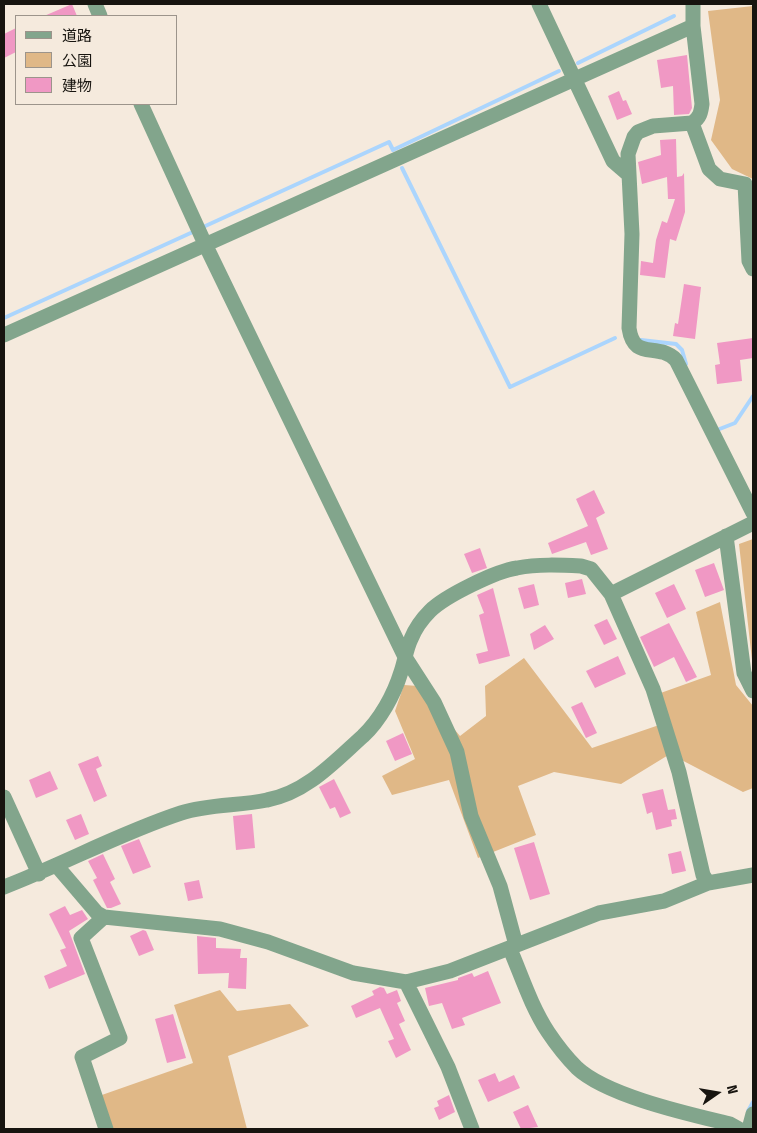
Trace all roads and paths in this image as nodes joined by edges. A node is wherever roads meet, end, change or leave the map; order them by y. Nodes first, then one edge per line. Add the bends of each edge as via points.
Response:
1 (538, 4) edge
2 (693, 4) edge
3 (693, 26) junction
4 (574, 78) junction
5 (141, 105) edge
6 (692, 123) junction
7 (628, 174) junction
8 (205, 244) junction
9 (753, 269) edge
10 (4, 335) edge
11 (753, 513) edge
12 (753, 523) edge
13 (726, 536) junction
14 (611, 594) junction
15 (405, 657) junction
16 (753, 691) edge
17 (4, 797) edge
18 (56, 865) junction
19 (39, 874) junction
20 (753, 875) edge
21 (708, 883) junction
22 (4, 887) edge
23 (104, 918) junction
24 (513, 947) junction
25 (406, 982) junction
26 (753, 1114) edge
27 (106, 1129) edge
28 (472, 1129) edge
29 (739, 1129) edge
30 (749, 1129) edge

1 - 4 street
2 - 3 street
3 - 4 street
3 - 6 street via 702,104 697,120
4 - 7 street via 613,161
4 - 8 street
5 - 8 street
6 - 7 street via 653,126 638,132 628,154
6 - 9 street via 709,170 720,179 745,184 749,261
7 - 11 street via 632,234 631,341 637,347 669,353 676,360
8 - 10 street
8 - 15 street
12 - 13 street
13 - 14 street
13 - 16 street via 744,673
14 - 15 street via 591,569 581,566 516,568 493,575 442,601 418,624
14 - 21 street via 653,689
15 - 18 street via 394,691 383,711 365,734 308,784 267,800 204,807 182,813 100,844
15 - 24 street via 434,702 457,752 471,816 500,886
17 - 19 street
18 - 19 street
18 - 23 street
19 - 22 street
20 - 21 street
21 - 24 street via 664,901 599,913
23 - 25 street via 220,929 268,942 353,973
23 - 27 street via 81,938 120,1038 82,1057
24 - 25 street via 450,971
24 - 29 street via 537,1014 548,1033 578,1069 651,1104
25 - 28 street via 448,1067
26 - 30 street

